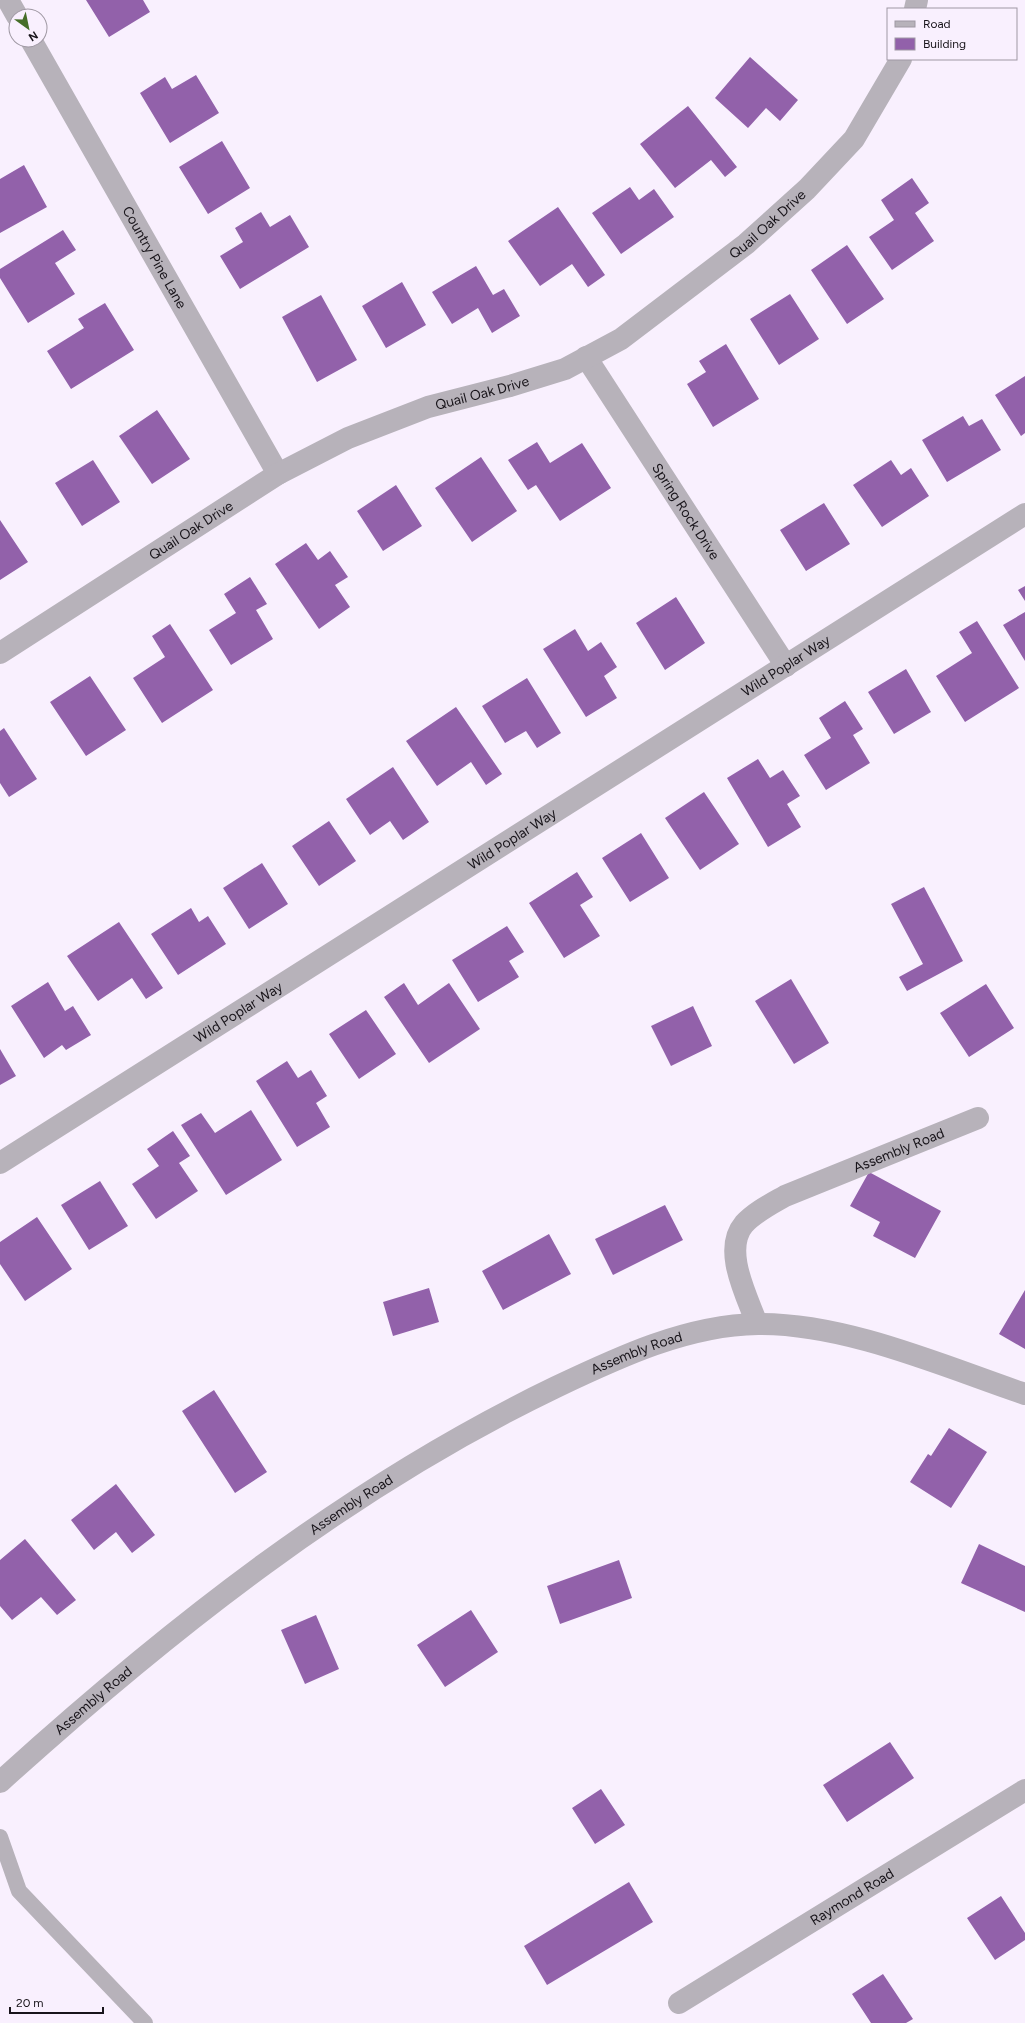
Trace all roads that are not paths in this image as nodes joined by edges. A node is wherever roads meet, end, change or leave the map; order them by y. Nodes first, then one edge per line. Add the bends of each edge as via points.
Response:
1 (36, 48) edge
2 (900, 60) edge
3 (586, 357) junction
4 (278, 474) junction
5 (1025, 514) edge
6 (0, 653) edge
7 (786, 666) junction
8 (978, 1118) dead end
9 (0, 1163) edge
10 (756, 1324) junction
11 (1025, 1394) edge
12 (0, 1782) edge
13 (1025, 1790) edge
14 (0, 1837) edge
15 (679, 2003) dead end
16 (145, 2023) edge

1 - 4 street, Country Pine Lane
2 - 3 street, Quail Oak Drive via 854,139 807,189 740,249 621,339
3 - 4 street, Quail Oak Drive via 565,369 428,407 348,438
3 - 7 street, Spring Rock Drive
4 - 6 street, Quail Oak Drive
5 - 7 street, Wild Poplar Way
7 - 9 street, Wild Poplar Way
8 - 10 street, Assembly Road via 785,1196 744,1224 735,1241 735,1260
10 - 11 street, Assembly Road via 788,1326 854,1338
10 - 12 street, Assembly Road via 695,1333 623,1357 530,1399 414,1463 349,1505 228,1591 135,1664
13 - 15 street, Raymond Road
14 - 16 lane via 19,1892

